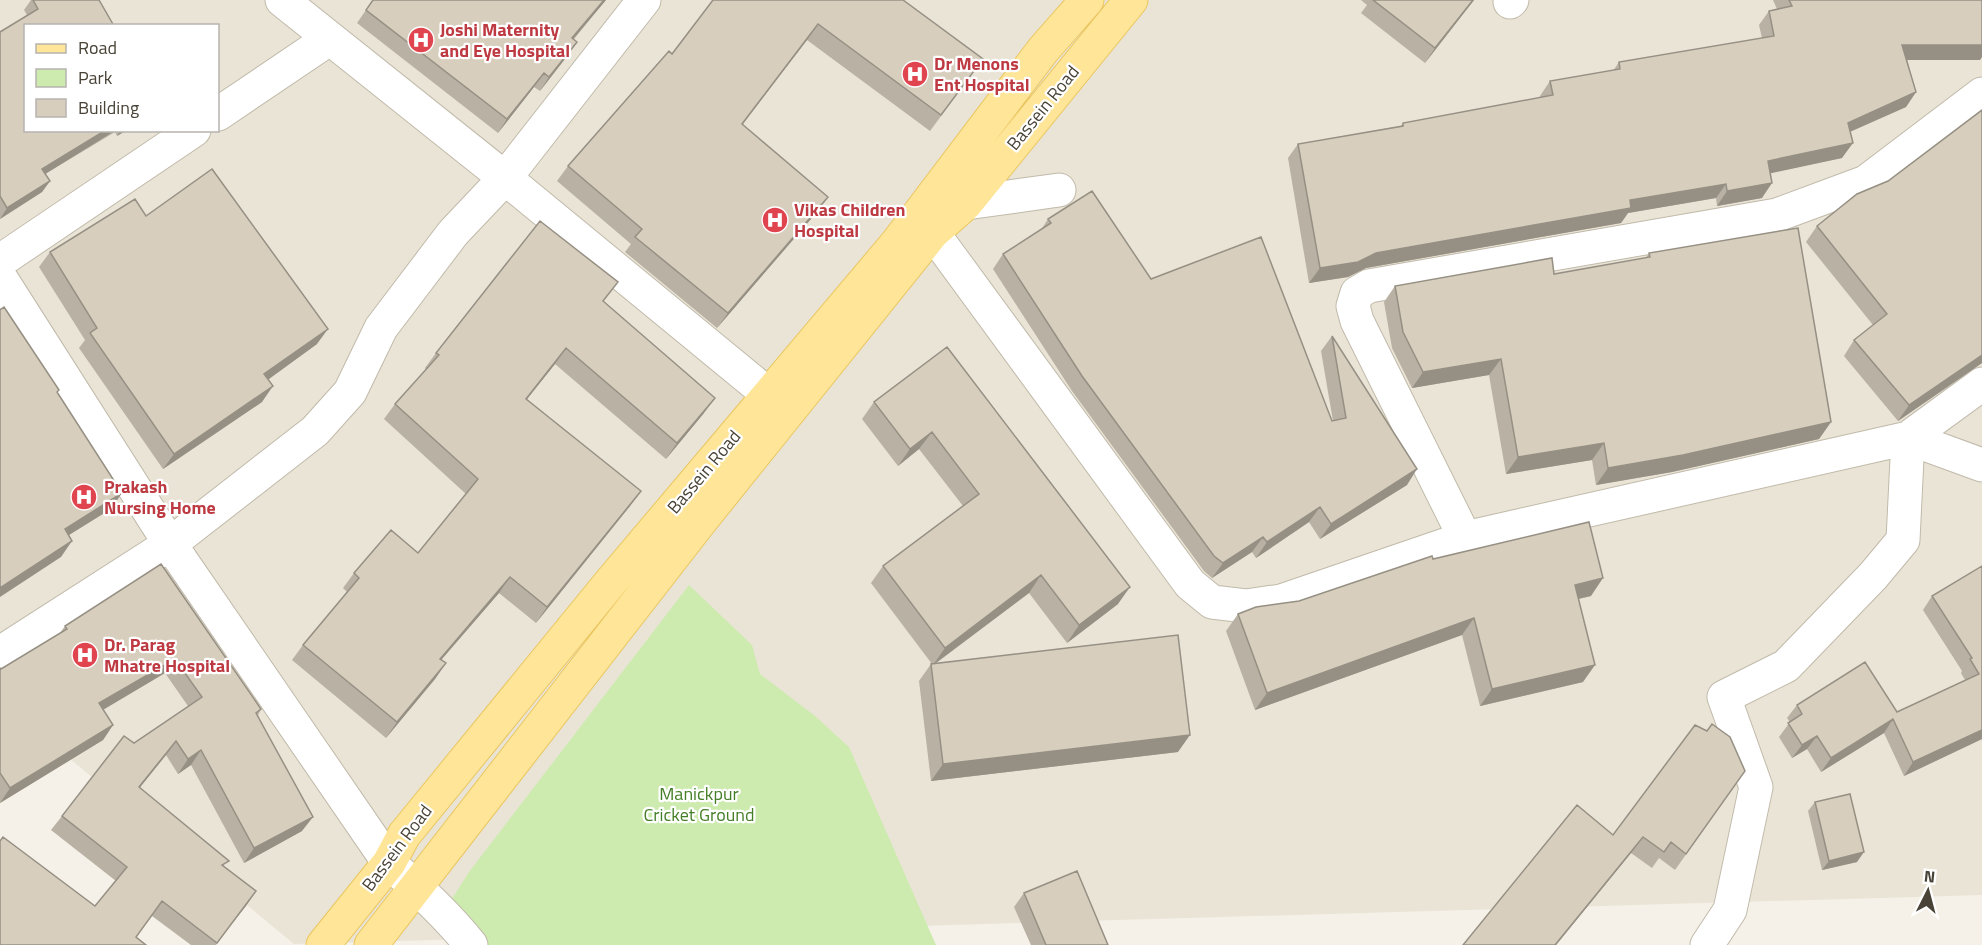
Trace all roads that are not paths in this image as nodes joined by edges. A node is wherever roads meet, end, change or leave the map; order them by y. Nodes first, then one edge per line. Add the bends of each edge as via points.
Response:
1 (644, 0) edge
2 (1087, 0) edge
3 (1131, 0) edge
4 (295, 4) edge
5 (329, 39) junction
6 (1982, 94) edge
7 (219, 113) edge
8 (191, 132) edge
9 (505, 178) junction
10 (1059, 190) dead end
11 (966, 203) junction
12 (926, 223) junction
13 (0, 261) edge
14 (0, 278) edge
15 (1982, 384) edge
16 (768, 395) junction
17 (1908, 438) junction
18 (1982, 465) edge
19 (1465, 538) junction
20 (170, 544) junction
21 (0, 653) edge
22 (388, 863) junction
23 (416, 886) junction
24 (322, 945) edge
25 (371, 945) edge
26 (471, 945) edge
27 (1707, 945) edge

1 - 9 street
2 - 12 main road, Bassein Road via 1043,50
3 - 11 main road, Bassein Road
4 - 5 street
5 - 7 street
5 - 9 street
6 - 19 street via 1866,182 1777,215 1369,286 1357,293 1353,306 1357,321
8 - 13 street
9 - 16 street
9 - 20 street via 453,233 381,328 350,392 315,431
10 - 11 street
11 - 12 main road, Bassein Road
12 - 16 main road, Bassein Road via 897,243
12 - 19 street via 1190,584 1212,602 1246,606 1281,601
12 - 23 main road, Bassein Road
14 - 20 street
15 - 17 street
16 - 22 main road, Bassein Road via 412,826
17 - 18 street
17 - 19 street
17 - 27 street via 1903,540 1786,666 1724,697 1756,787 1730,909
20 - 21 street
20 - 22 street
22 - 23 street
22 - 24 main road, Bassein Road
23 - 25 main road, Bassein Road
23 - 26 street

